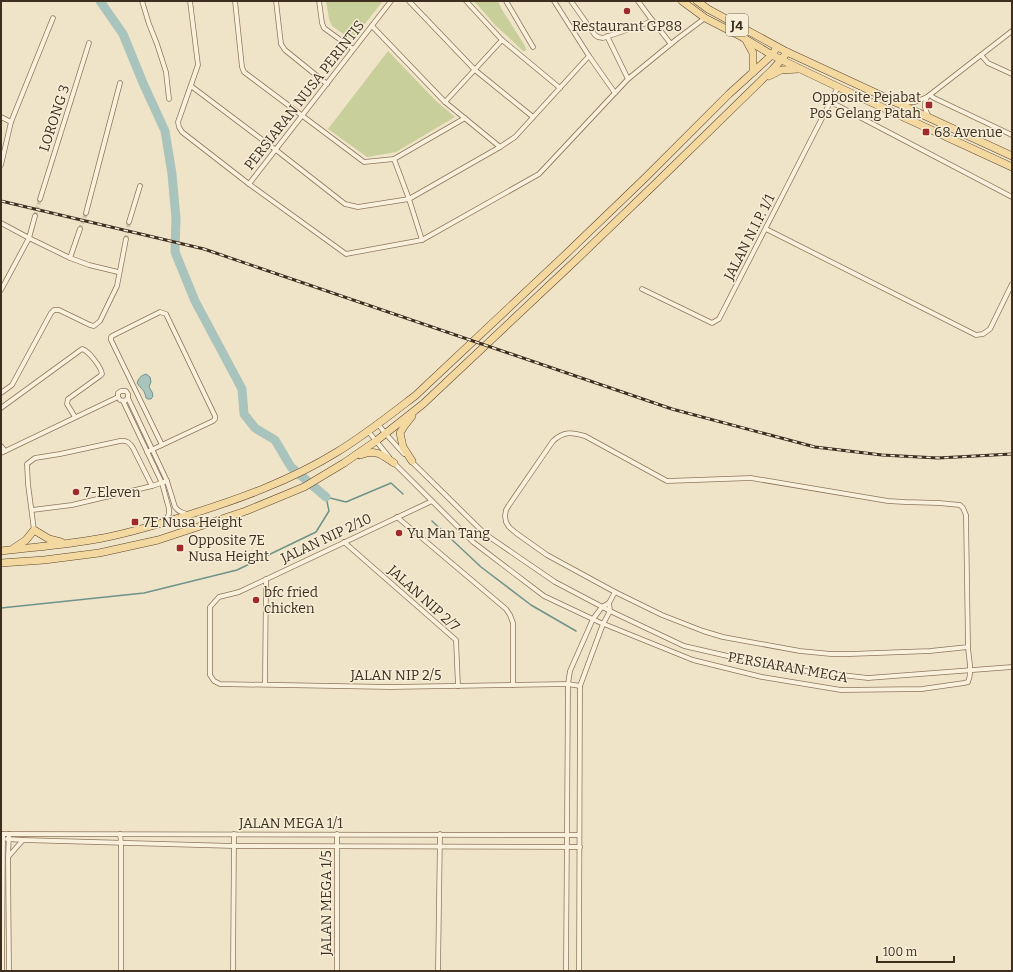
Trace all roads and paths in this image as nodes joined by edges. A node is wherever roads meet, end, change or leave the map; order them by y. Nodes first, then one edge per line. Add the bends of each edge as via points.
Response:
1 (142, 1) edge
2 (190, 1) edge
3 (235, 1) edge
4 (276, 1) edge
5 (319, 1) edge
6 (391, 1) edge
7 (409, 1) edge
8 (466, 1) edge
9 (506, 1) edge
10 (554, 1) edge
11 (571, 1) edge
12 (638, 1) edge
13 (682, 1) edge
14 (697, 1) edge
15 (52, 18) dead end
16 (705, 18) junction
17 (652, 20) junction
18 (372, 26) junction
19 (1012, 31) edge
20 (605, 37) junction
21 (746, 39) junction
22 (502, 40) junction
23 (89, 43) dead end
24 (671, 44) junction
25 (533, 47) dead end
26 (777, 47) junction
27 (354, 49) junction
28 (787, 52) junction
29 (772, 55) junction
30 (981, 55) junction
31 (589, 56) junction
32 (782, 59) junction
33 (800, 68) junction
34 (475, 70) junction
35 (753, 72) junction
36 (1012, 74) edge
37 (628, 79) junction
38 (761, 80) junction
39 (120, 83) dead end
40 (327, 84) junction
41 (191, 86) junction
42 (838, 87) junction
43 (560, 88) junction
44 (615, 93) junction
45 (928, 96) junction
46 (169, 99) dead end
47 (445, 102) junction
48 (831, 102) junction
49 (898, 103) junction
50 (302, 116) junction
51 (1, 117) edge
52 (533, 117) junction
53 (929, 117) junction
54 (465, 118) junction
55 (11, 122) junction
56 (1012, 135) edge
57 (500, 147) junction
58 (276, 150) junction
59 (1012, 156) edge
60 (394, 159) junction
61 (1, 165) edge
62 (1012, 167) edge
63 (249, 184) junction
64 (140, 186) dead end
65 (1012, 197) edge
66 (40, 199) tunnel mouth
67 (409, 199) junction
68 (86, 213) tunnel mouth
69 (35, 216) tunnel mouth
70 (129, 222) tunnel mouth
71 (1, 223) edge
72 (80, 229) tunnel mouth
73 (766, 229) junction
74 (29, 238) junction
75 (126, 239) tunnel mouth
76 (422, 240) junction
77 (70, 258) junction
78 (118, 272) junction
79 (1012, 284) edge
80 (642, 289) dead end
81 (1, 290) edge
82 (1, 393) edge
83 (118, 397) junction
84 (128, 398) junction
85 (123, 401) junction
86 (423, 404) junction
87 (1, 408) edge
88 (75, 417) junction
89 (378, 424) junction
90 (368, 431) junction
91 (385, 434) junction
92 (376, 441) junction
93 (162, 445) junction
94 (1, 446) edge
95 (152, 450) junction
96 (3, 452) edge
97 (147, 452) junction
98 (412, 461) junction
99 (344, 463) junction
100 (394, 463) junction
101 (167, 481) junction
102 (162, 483) junction
103 (152, 486) junction
104 (432, 501) junction
105 (32, 510) junction
106 (191, 514) junction
107 (397, 517) junction
108 (152, 526) junction
109 (34, 530) junction
110 (344, 542) junction
111 (65, 544) junction
112 (11, 550) junction
113 (1, 551) edge
114 (1, 564) edge
115 (266, 579) junction
116 (615, 592) junction
117 (609, 603) junction
118 (602, 607) junction
119 (610, 611) junction
120 (593, 619) junction
121 (603, 624) junction
122 (968, 647) junction
123 (1012, 667) edge
124 (970, 670) junction
125 (214, 681) joint
126 (265, 684) junction
127 (568, 684) junction
128 (513, 685) junction
129 (458, 686) junction
130 (580, 686) junction
131 (120, 834) junction
132 (234, 834) junction
133 (338, 834) junction
134 (440, 834) junction
135 (567, 834) junction
136 (580, 835) junction
137 (2, 837) edge
138 (9, 837) junction
139 (23, 840) junction
140 (121, 842) junction
141 (234, 846) junction
142 (337, 846) junction
143 (439, 846) junction
144 (567, 846) junction
145 (2, 847) edge
146 (580, 847) junction
147 (8, 857) junction
148 (2, 971) edge
149 (9, 971) edge
150 (121, 971) edge
151 (233, 971) edge
152 (337, 971) edge
153 (438, 971) edge
154 (566, 971) edge
155 (579, 971) edge

1 - 46 street via 166,72
2 - 41 street via 198,65
3 - 50 street via 244,72
4 - 40 street via 281,44
5 - 27 street via 324,28
6 - 18 street, PERSIARAN NUSA PERINTIS
7 - 34 street
8 - 22 street
9 - 25 street
10 - 31 street
11 - 20 street via 595,35
12 - 17 street
13 - 16 main road, J4
14 - 26 main road, J4
15 - 55 street
16 - 21 main road, J4
16 - 24 street
17 - 20 street
17 - 24 street
18 - 27 street, PERSIARAN NUSA PERINTIS
18 - 47 street
19 - 30 street
20 - 37 street
21 - 29 main road, J4
21 - 35 main road via 753,53
22 - 34 street
22 - 43 street
23 - 66 street, LORONG 3
24 - 37 street
26 - 28 main road, J4
26 - 29 main road
27 - 40 street, PERSIARAN NUSA PERINTIS
28 - 32 main road
28 - 49 main road, J4
29 - 32 main road, J4
29 - 35 main road
30 - 36 street via 988,63
30 - 45 street
31 - 43 street
31 - 44 street
32 - 33 main road, J4
32 - 38 main road
33 - 38 main road via 781,70
33 - 42 main road, J4
34 - 47 street
34 - 52 street
35 - 89 main road via 464,350 416,395
37 - 44 street
38 - 86 main road via 625,214
39 - 68 street
40 - 50 street, PERSIARAN NUSA PERINTIS
41 - 58 street
41 - 63 street via 178,122 179,128
42 - 48 street, JALAN N.I.P. 1/1
42 - 62 main road, J4
43 - 52 street
44 - 76 street via 539,174
45 - 49 street via 915,102
45 - 53 street via 925,109
45 - 56 street
47 - 54 street
48 - 65 street
48 - 73 street, JALAN N.I.P. 1/1
49 - 53 main road, J4
50 - 58 street, PERSIARAN NUSA PERINTIS
50 - 60 street via 364,162
51 - 55 street
52 - 57 street via 515,137
53 - 59 main road, J4
54 - 57 street
54 - 60 street
55 - 61 street
57 - 67 street
58 - 63 street, PERSIARAN NUSA PERINTIS
58 - 67 street via 345,204 358,207
60 - 67 street
63 - 76 street via 346,254
64 - 70 street
67 - 76 street
69 - 74 street
71 - 74 street
72 - 77 street
73 - 79 street via 976,336 990,329
73 - 80 street, JALAN N.I.P. 1/1 via 716,322 712,323
74 - 77 street
74 - 81 street
75 - 78 street
77 - 78 street
78 - 82 street via 116,286 100,321 94,326 54,310 12,386
83 - 84 street via 122,390 127,392
83 - 85 street
83 - 88 street
84 - 85 street
84 - 95 street
85 - 97 street
86 - 91 main road
86 - 98 main road via 400,433 403,447
87 - 88 street via 82,349 88,351 102,374 68,399 67,404
88 - 96 street
89 - 90 main road
89 - 91 street, PERSIARAN MEGA
90 - 92 street, PERSIARAN MEGA
90 - 106 main road via 302,472 250,494
91 - 92 main road
91 - 98 street, PERSIARAN MEGA
92 - 99 main road
92 - 100 street, PERSIARAN MEGA
93 - 93 street via 213,421 215,416 166,314 160,312 112,336 111,340
93 - 95 street
94 - 96 street
95 - 97 street
95 - 101 street
97 - 102 street
98 - 118 street, PERSIARAN MEGA via 484,534 555,582
99 - 100 main road via 369,452 376,452
99 - 114 main road via 304,487 246,511 158,540 99,553
100 - 104 street, PERSIARAN MEGA
101 - 102 street
101 - 106 street via 175,508 184,514
102 - 103 street
102 - 108 street via 169,514 168,518
103 - 105 street via 72,505
103 - 105 street via 130,443 120,440 35,458 27,464
104 - 107 street, JALAN NIP 2/10
104 - 120 street, PERSIARAN MEGA via 473,542 544,596
105 - 109 street
106 - 108 main road
107 - 110 street, JALAN NIP 2/10
107 - 128 street via 506,609 513,623
108 - 111 main road
109 - 111 main road
109 - 112 main road via 26,540
110 - 115 street, JALAN NIP 2/10
110 - 129 street, JALAN NIP 2/7 via 456,640
111 - 112 main road
112 - 113 main road
115 - 125 street, JALAN NIP 2/10 via 239,592 219,597 210,607 210,675
115 - 126 street
116 - 117 street
116 - 122 street via 703,631 800,651 850,654
116 - 122 street via 548,555 516,533 506,522 506,510 509,505 558,436 574,432 585,436 667,481 751,478 888,501 960,505 966,515
117 - 118 street
117 - 119 street
118 - 119 street, PERSIARAN MEGA
118 - 120 street
119 - 121 street
119 - 124 street, PERSIARAN MEGA via 684,646 780,668 868,678
120 - 121 street, PERSIARAN MEGA
120 - 127 street via 570,671
121 - 124 street, PERSIARAN MEGA via 692,660 762,677 841,690 922,689 964,683 970,678
121 - 130 street
122 - 124 street
123 - 124 street
125 - 126 street, JALAN NIP 2/5 via 220,684
126 - 129 street, JALAN NIP 2/5
127 - 128 street, JALAN NIP 2/5
127 - 130 street, JALAN NIP 2/5
127 - 135 street
128 - 129 street, JALAN NIP 2/5
130 - 136 street
131 - 132 street, JALAN MEGA 1/1
131 - 138 street, JALAN MEGA 1/1
131 - 140 street
132 - 133 street, JALAN MEGA 1/1
132 - 141 street
133 - 134 street, JALAN MEGA 1/1
133 - 142 street, JALAN MEGA 1/5
134 - 135 street, JALAN MEGA 1/1
134 - 143 street
135 - 136 street, JALAN MEGA 1/1
135 - 144 street
136 - 146 street
137 - 138 street, JALAN MEGA 1/1
137 - 145 street
138 - 139 street
138 - 147 street
139 - 140 street
139 - 147 street
140 - 141 street
140 - 150 street
141 - 142 street
141 - 151 street
142 - 143 street
142 - 152 street, JALAN MEGA 1/5
143 - 144 street
143 - 153 street
144 - 146 street
144 - 154 street
145 - 148 street
146 - 155 street
147 - 149 street

